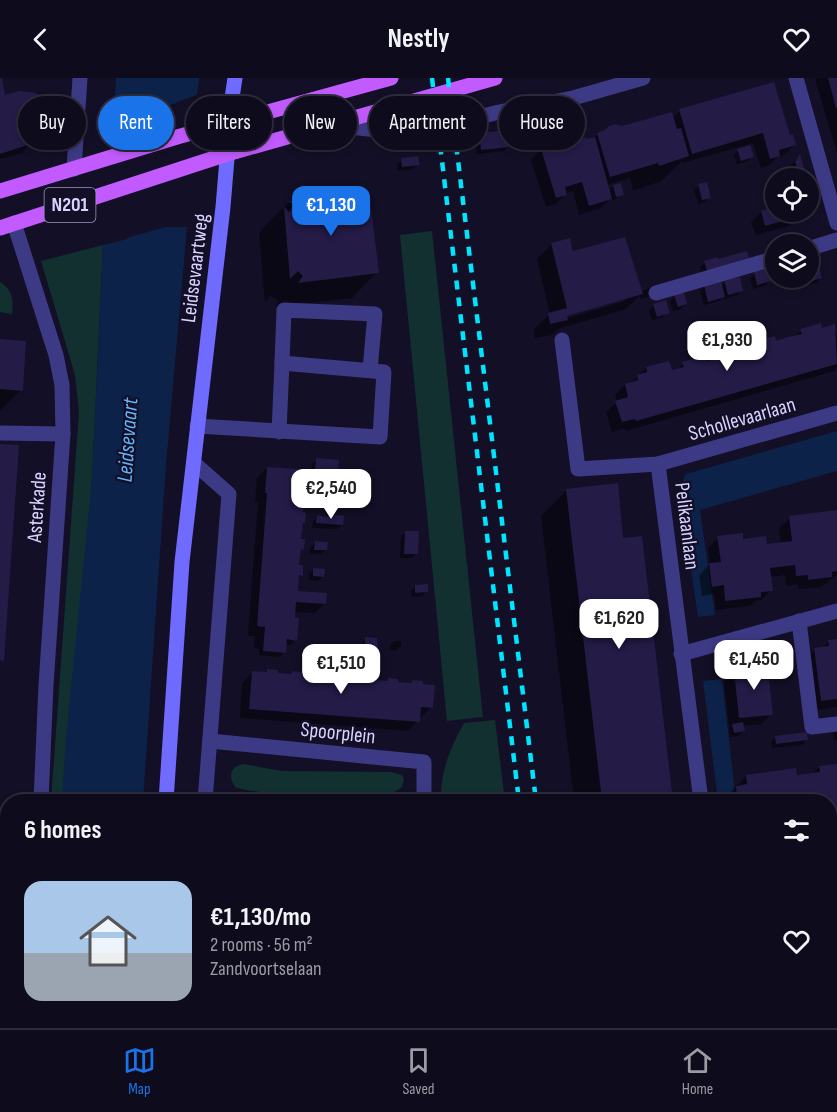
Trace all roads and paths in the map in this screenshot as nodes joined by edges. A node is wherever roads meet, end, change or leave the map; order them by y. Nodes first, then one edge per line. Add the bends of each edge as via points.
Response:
1 (80, 78) edge
2 (236, 78) edge
3 (391, 78) edge
4 (495, 78) edge
5 (643, 78) edge
6 (796, 78) edge
7 (234, 96) edge
8 (272, 111) edge
9 (357, 117) edge
10 (357, 128) edge
11 (186, 135) edge
12 (284, 138) edge
13 (227, 150) edge
14 (227, 154) junction
15 (74, 169) junction
16 (0, 191) edge
17 (837, 223) edge
18 (7, 226) edge
19 (837, 240) edge
20 (819, 246) edge
21 (765, 261) edge
22 (656, 293) dead end
23 (562, 340) dead end
24 (282, 363) junction
25 (370, 370) junction
26 (837, 413) edge
27 (197, 426) junction
28 (279, 432) junction
29 (0, 433) edge
30 (63, 434) junction
31 (194, 463) junction
32 (658, 464) junction
33 (837, 611) edge
34 (799, 621) junction
35 (681, 654) junction
36 (837, 724) edge
37 (210, 741) junction
38 (41, 794) edge
39 (166, 794) edge
40 (206, 794) edge
41 (424, 794) edge
42 (700, 794) edge

1 - 15 street
2 - 7 main road, Leidsevaartweg
3 - 8 main road, N201
4 - 9 main road, N201
5 - 10 street via 413,134
6 - 17 street
11 - 15 main road, N201
12 - 14 main road, N201
13 - 14 main road, Leidsevaartweg
14 - 18 main road, N201
14 - 27 main road, Leidsevaartweg
15 - 16 main road, N201
18 - 30 street, Asterkade via 22,248 56,355 62,385
19 - 20 street
21 - 22 street
23 - 32 street, Pelikaanlaan via 578,469
24 - 25 street
24 - 25 street via 284,310 375,314
24 - 28 street
25 - 28 street via 384,372 380,437
26 - 32 street, Schollevaarlaan
27 - 28 street
27 - 31 main road, Leidsevaartweg
29 - 30 street
30 - 38 street, Asterkade
31 - 37 street via 229,494
31 - 39 main road, Leidsevaartweg via 182,562
32 - 35 street, Pelikaanlaan
33 - 34 street
34 - 35 street
34 - 36 street via 812,726
35 - 42 street, Pelikaanlaan
37 - 40 street
37 - 41 street, Spoorplein via 424,762

